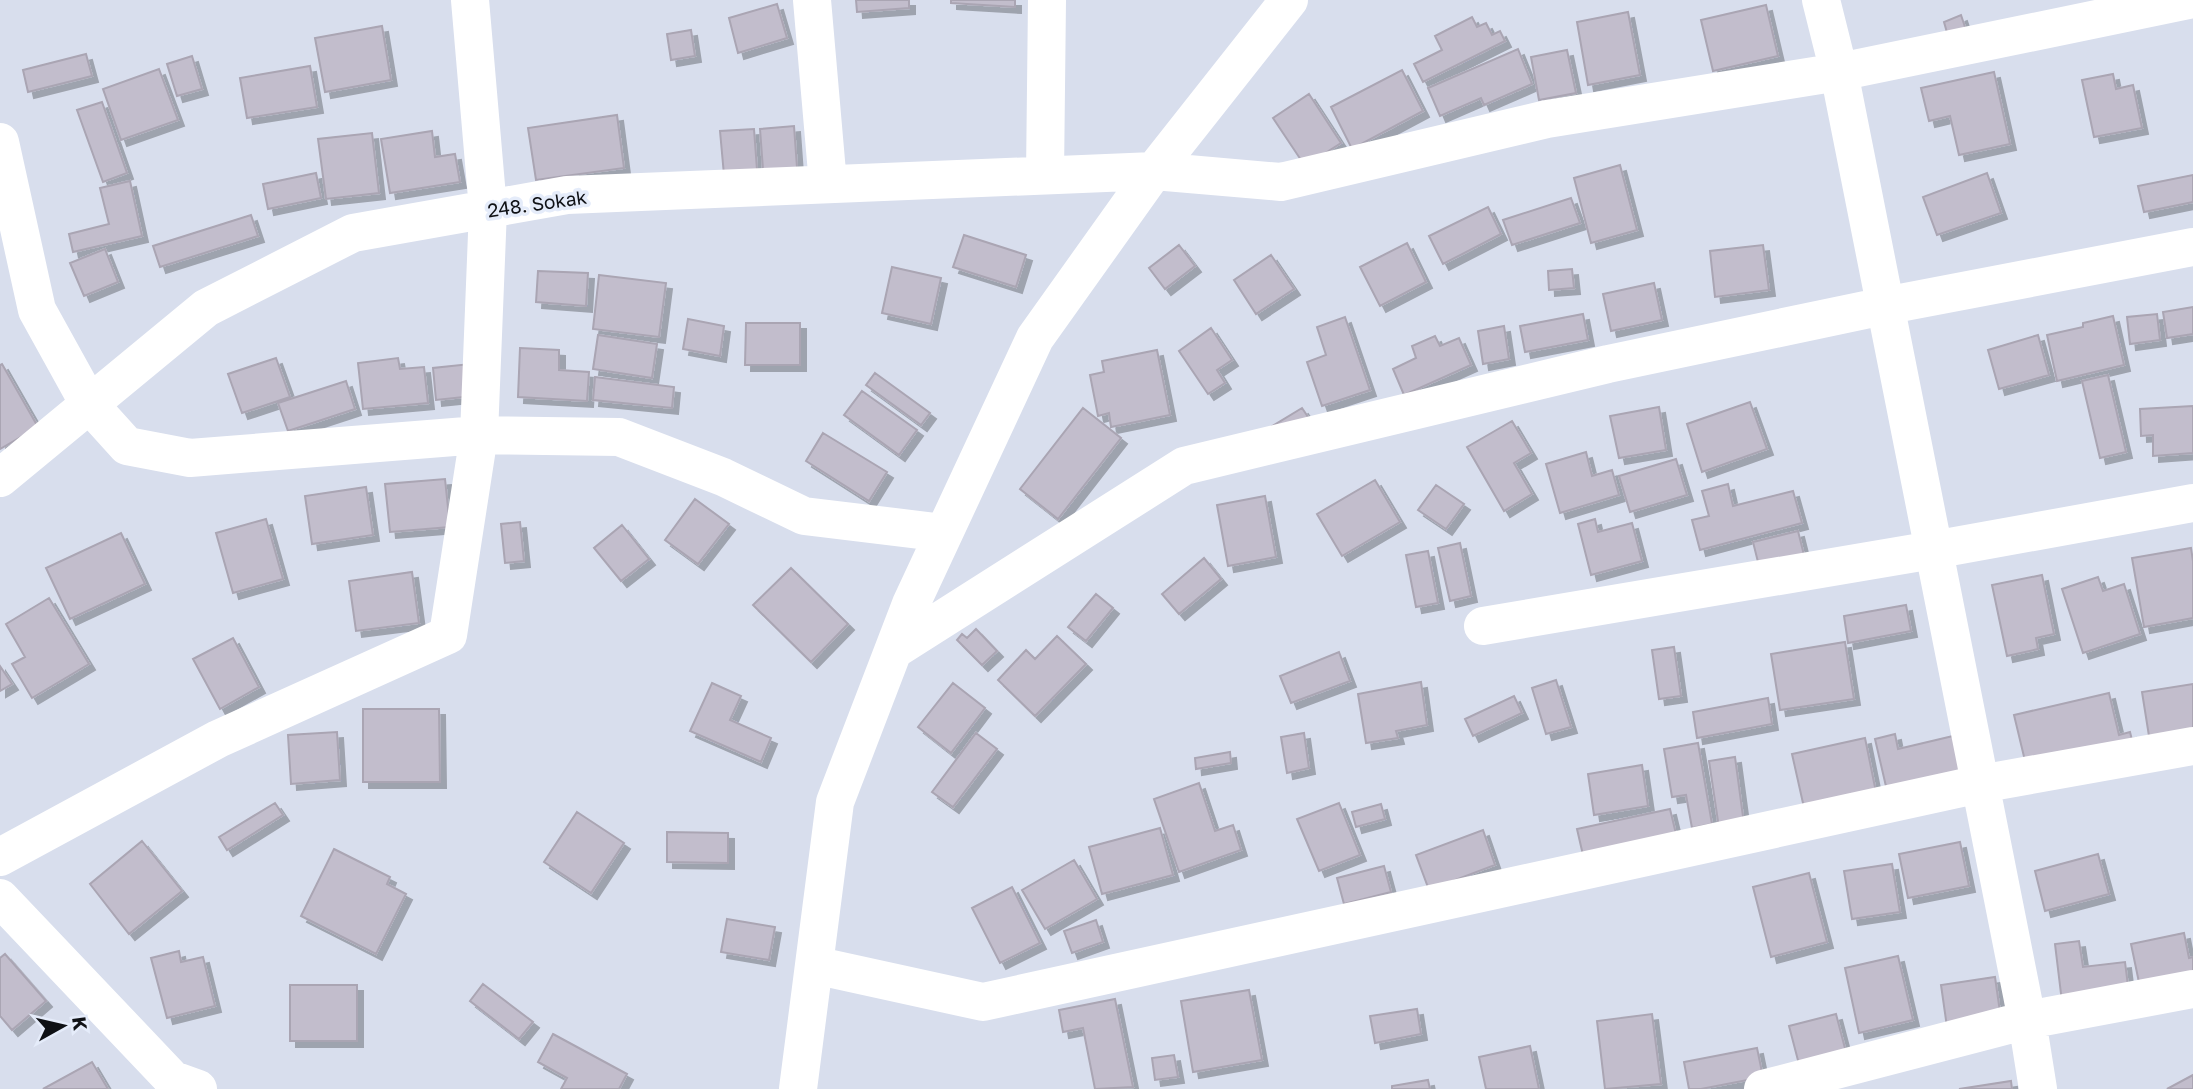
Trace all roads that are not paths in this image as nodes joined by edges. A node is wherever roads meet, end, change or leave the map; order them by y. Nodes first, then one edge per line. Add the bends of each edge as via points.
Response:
1 (470, 0) edge
2 (811, 0) edge
3 (1047, 0) edge
4 (1289, 0) edge
5 (1821, 0) edge
6 (2189, 0) edge
7 (1839, 72) junction
8 (0, 142) edge
9 (1154, 171) junction
10 (1045, 175) junction
11 (828, 184) junction
12 (488, 209) junction
13 (2193, 247) edge
14 (1884, 306) junction
15 (89, 404) junction
16 (479, 435) junction
17 (0, 478) edge
18 (2193, 503) edge
19 (944, 533) junction
20 (1933, 550) junction
21 (1483, 626) dead end
22 (894, 650) junction
23 (2193, 746) edge
24 (1980, 784) junction
25 (0, 857) edge
26 (0, 898) edge
27 (814, 965) junction
28 (2193, 989) edge
29 (2027, 1020) junction
30 (180, 1086) edge
31 (798, 1089) edge
32 (1763, 1089) edge
33 (2038, 1089) edge

1 - 12 street
2 - 11 street
3 - 10 street
4 - 9 street
5 - 7 street
6 - 7 street, 248. Sokak
7 - 9 street, 248. Sokak via 1546,119 1281,182
7 - 14 street
8 - 15 street via 37,310
9 - 10 street, 248. Sokak
9 - 19 street via 1035,338
10 - 11 street, 248. Sokak
11 - 12 street, 248. Sokak via 567,195
12 - 15 street, 248. Sokak via 353,233 206,308
12 - 16 street
13 - 14 street
14 - 20 street
14 - 22 street via 1608,364 1184,466
15 - 16 street via 127,446 190,458
15 - 17 street, 248. Sokak
16 - 19 street via 619,437 723,477 804,516
16 - 25 street via 448,635 218,739
18 - 20 street
19 - 22 street
20 - 21 street
20 - 24 street
22 - 27 street via 835,802
23 - 24 street
24 - 27 street via 983,1002
24 - 29 street
26 - 30 street
27 - 31 street
28 - 29 street
29 - 32 street
29 - 33 street

